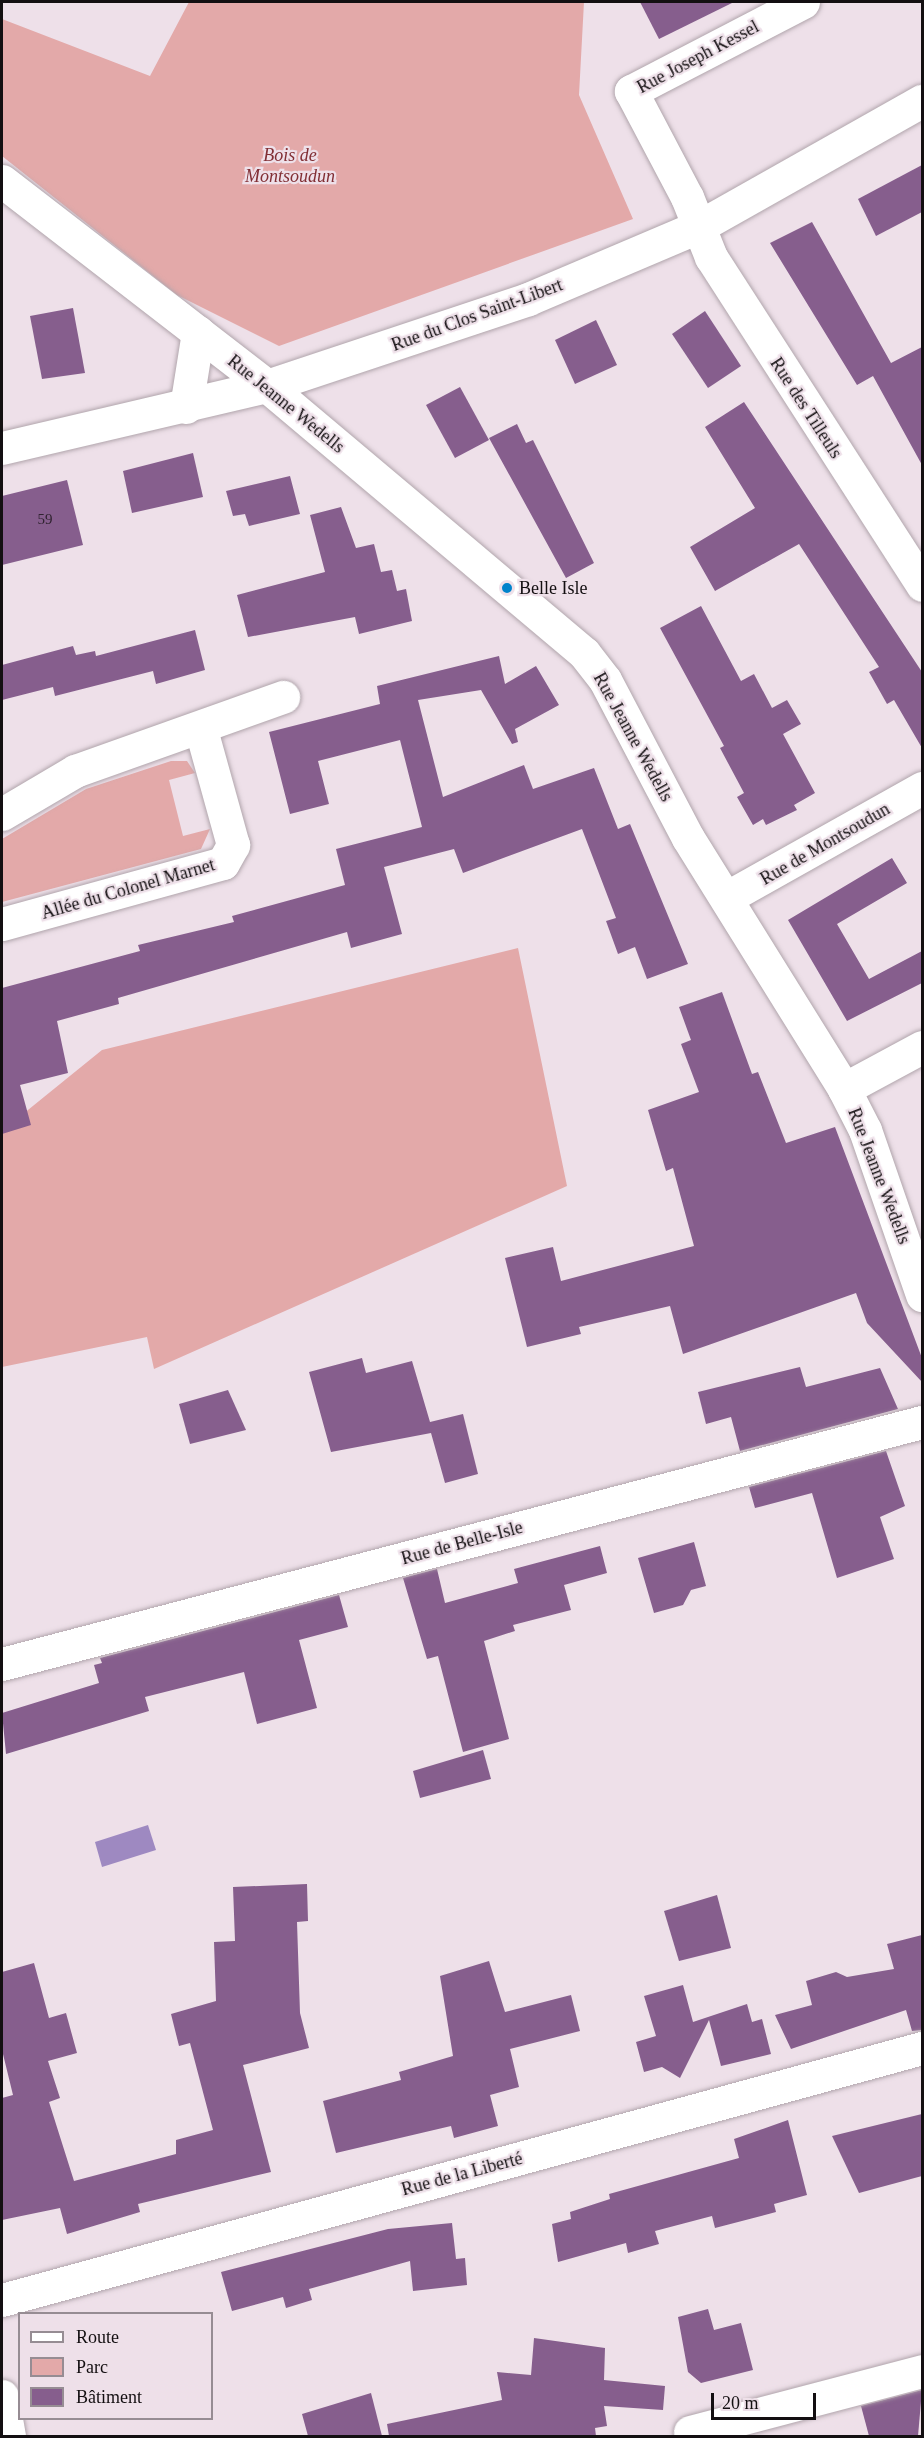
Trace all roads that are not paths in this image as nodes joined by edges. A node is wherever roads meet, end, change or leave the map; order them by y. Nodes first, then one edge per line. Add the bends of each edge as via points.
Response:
1 (802, 2) edge
2 (922, 101) edge
3 (2, 181) edge
4 (698, 227) junction
5 (198, 332) junction
6 (267, 386) junction
7 (186, 407) junction
8 (2, 448) edge
9 (922, 585) edge
10 (283, 697) dead end
11 (201, 730) junction
12 (922, 788) edge
13 (2, 814) edge
14 (726, 898) junction
15 (2, 924) edge
16 (922, 1047) edge
17 (844, 1089) junction
18 (922, 1295) edge
19 (922, 1422) edge
20 (2, 1664) edge
21 (922, 2048) edge
22 (2, 2300) edge
23 (922, 2371) edge
24 (2, 2396) edge
25 (690, 2432) dead end
26 (9, 2436) edge

1 - 4 street, Rue Joseph Kessel via 631,91
2 - 4 street, Rue du Clos Saint-Libert
3 - 5 street, Rue Jeanne Wedells
4 - 6 street, Rue du Clos Saint-Libert via 528,299
4 - 9 street, Rue des Tilleuls via 795,394
5 - 6 street, Rue Jeanne Wedells
5 - 7 street
6 - 7 street, Rue du Clos Saint-Libert
6 - 14 street, Rue Jeanne Wedells via 584,653 605,680 688,838
7 - 8 street, Rue du Clos Saint-Libert
10 - 11 street
11 - 13 street via 75,771
11 - 15 street, Allée du Colonel Marnet via 234,845 223,863
12 - 14 street, Rue de Montsoudun
14 - 17 street, Rue Jeanne Wedells
16 - 17 street
17 - 18 street, Rue Jeanne Wedells via 865,1130
19 - 20 street, Rue de Belle-Isle
21 - 22 street, Rue de la Liberté
23 - 25 street
24 - 26 street

